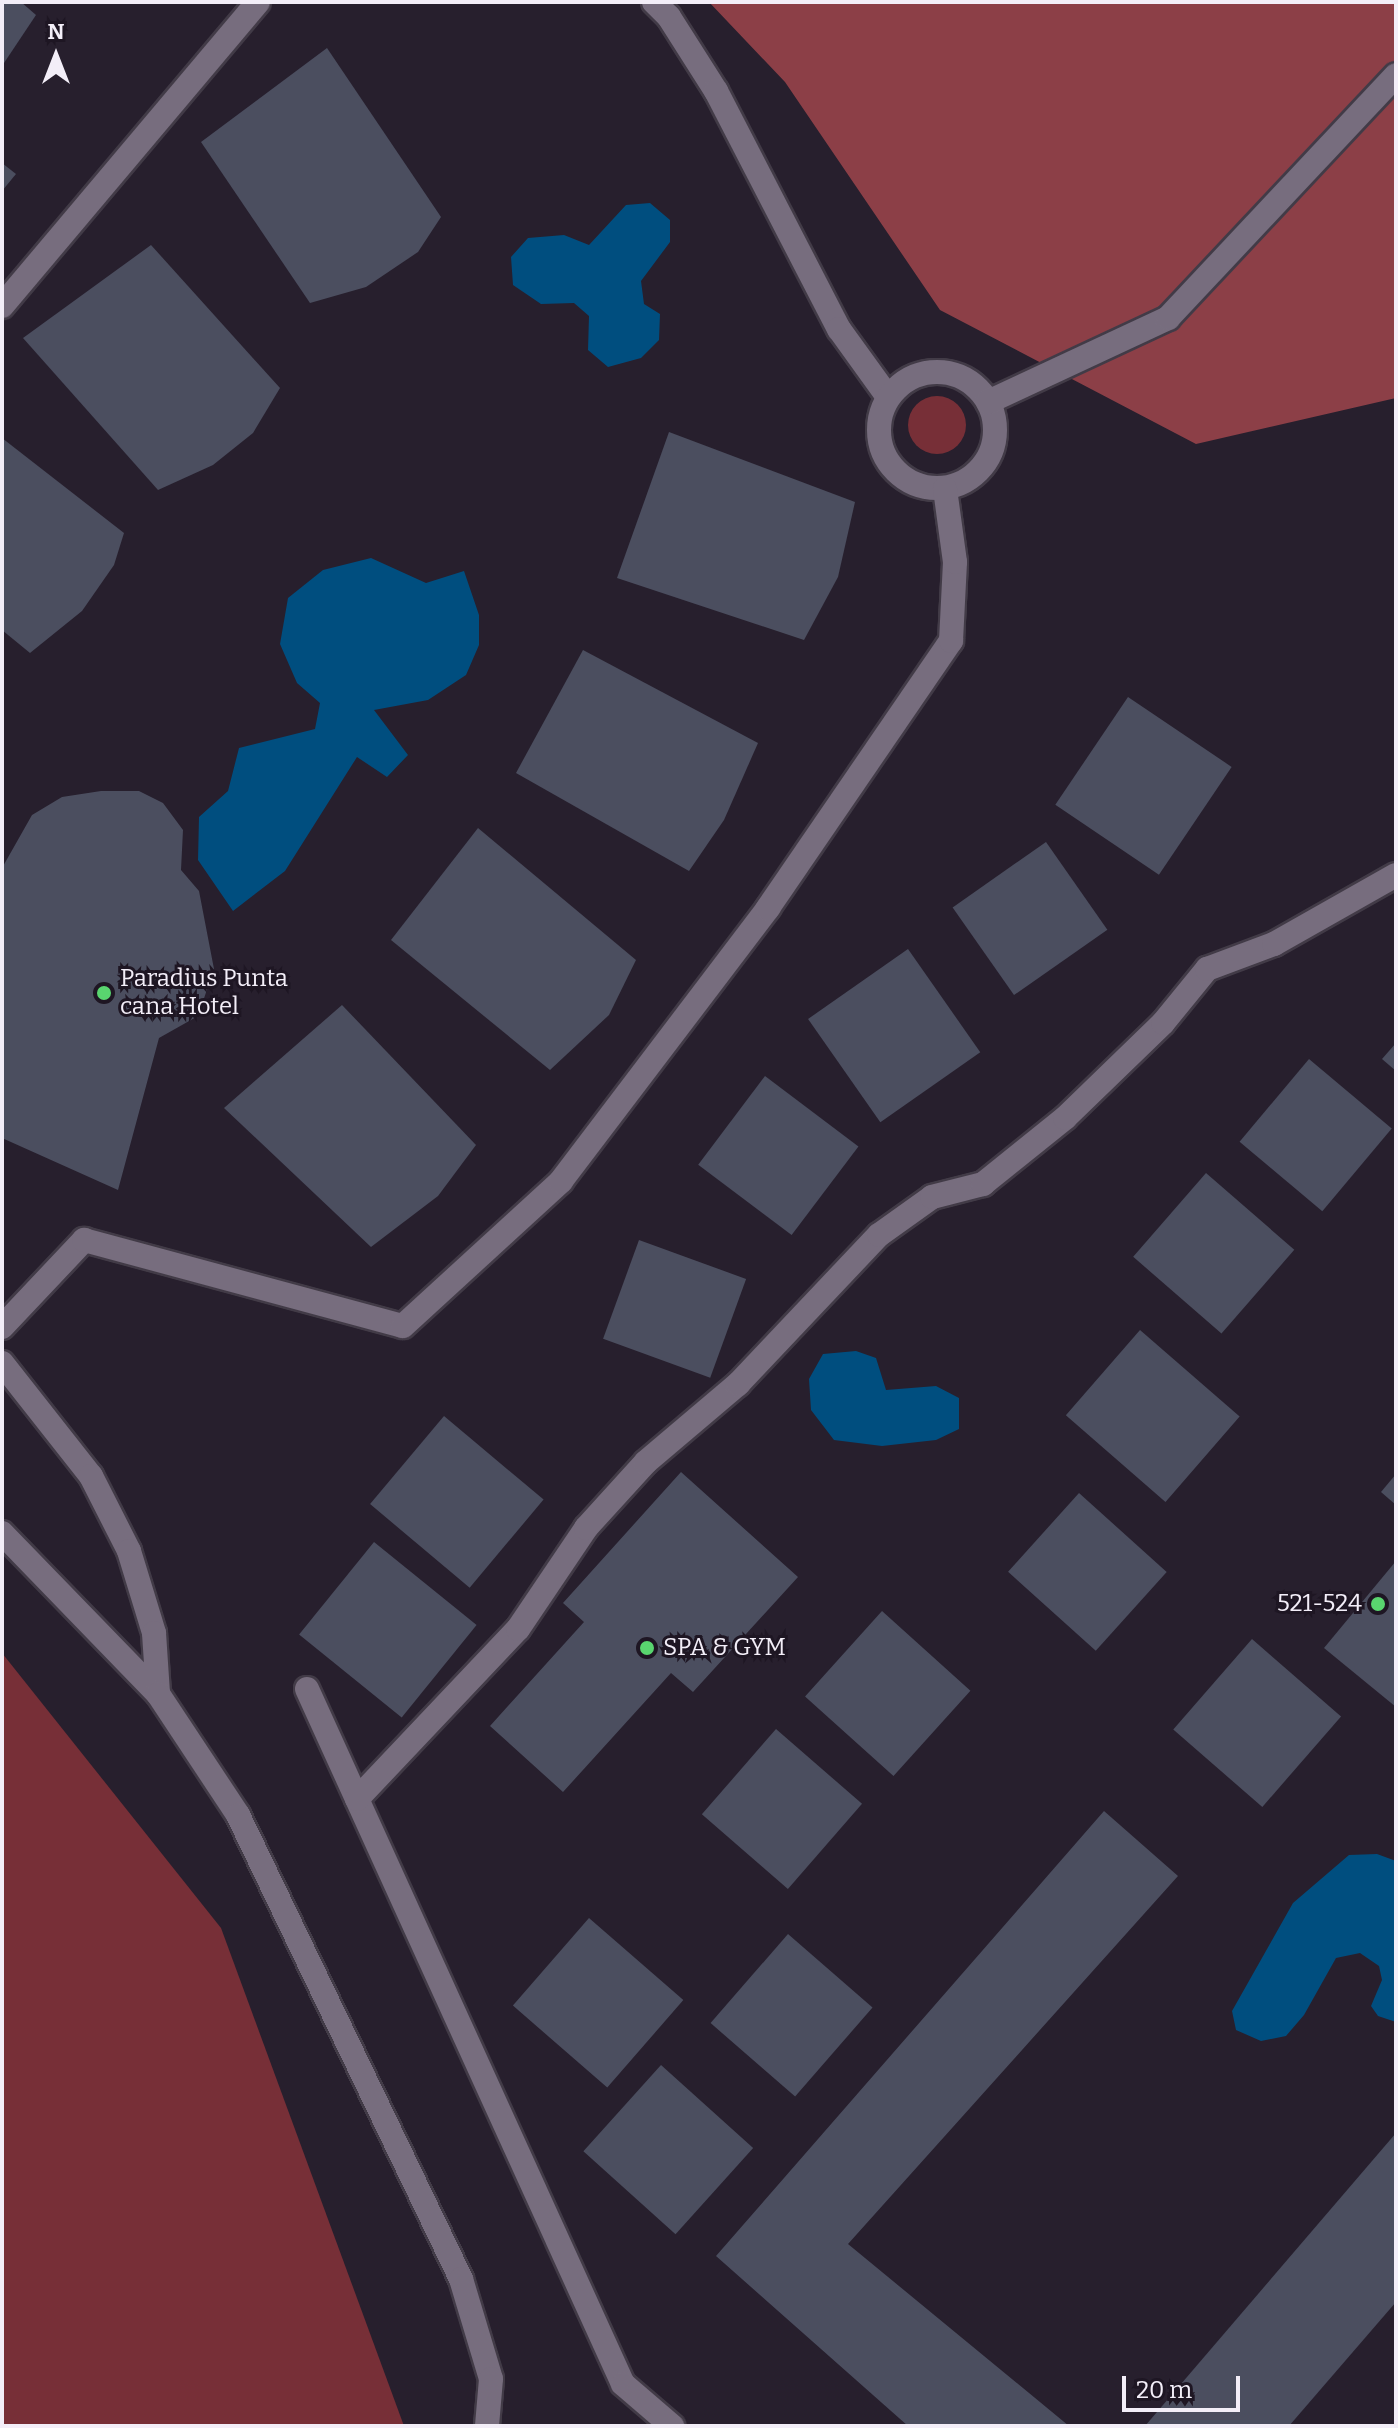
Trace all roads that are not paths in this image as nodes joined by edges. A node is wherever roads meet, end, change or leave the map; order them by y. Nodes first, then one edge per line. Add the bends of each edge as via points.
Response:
1 (258, 2) edge
2 (654, 2) edge
3 (1396, 75) edge
4 (2, 306) edge
5 (888, 397) junction
6 (988, 402) junction
7 (945, 489) junction
8 (1396, 875) edge
9 (2, 1327) edge
10 (2, 1363) edge
11 (2, 1533) edge
12 (307, 1689) dead end
13 (158, 1694) junction
14 (357, 1799) junction
15 (487, 2426) edge
16 (672, 2426) edge

1 - 4 street
2 - 5 street via 716,91 839,329
3 - 6 street via 1168,318
5 - 6 street via 919,374 939,372 959,376
5 - 7 street via 878,425 883,454 908,482
6 - 7 street via 995,420 989,457 963,483
7 - 9 street via 955,562 951,641 768,908 561,1181 403,1326 84,1240
8 - 14 street via 1274,944 1207,969 1163,1023 1053,1128 983,1184 932,1197 879,1235 738,1384 646,1462 586,1528 518,1629
10 - 13 street via 91,1476 129,1551 154,1633
11 - 13 street
12 - 14 street
13 - 15 street via 238,1815 461,2279 491,2379
14 - 16 street via 623,2384

